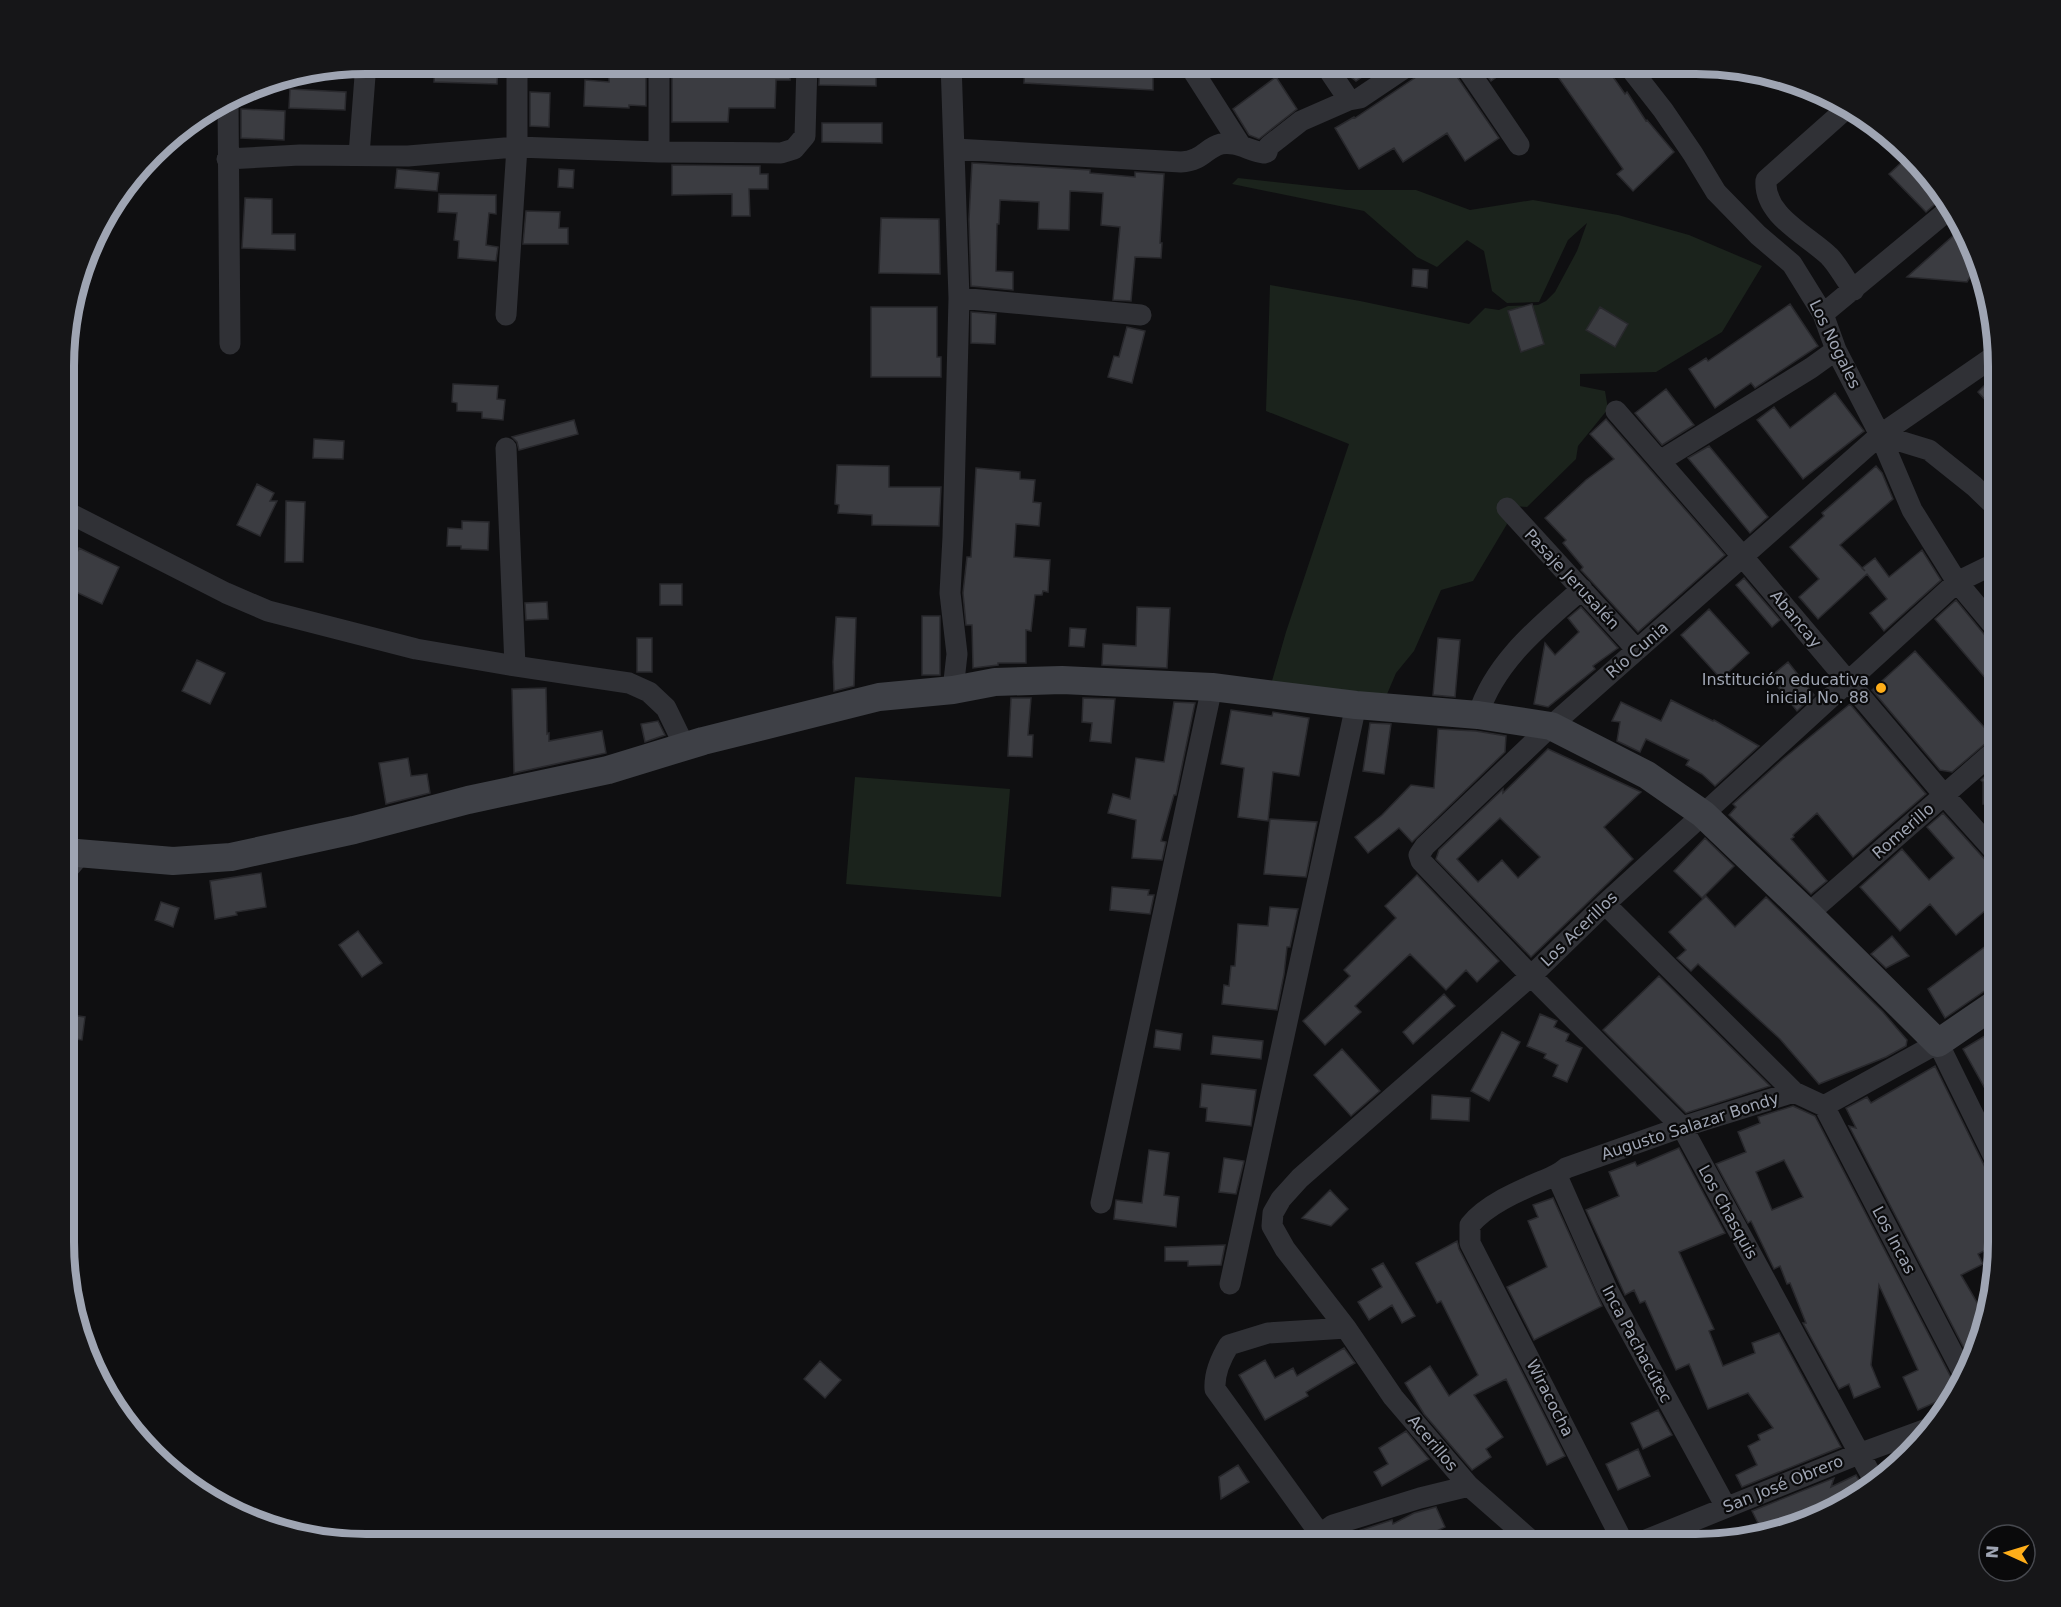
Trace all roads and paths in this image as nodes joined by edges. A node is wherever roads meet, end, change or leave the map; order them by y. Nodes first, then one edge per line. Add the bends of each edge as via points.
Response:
1 (365, 74) edge
2 (518, 74) edge
3 (659, 74) edge
4 (807, 74) edge
5 (952, 74) edge
6 (1195, 74) edge
7 (1331, 74) edge
8 (1396, 74) edge
9 (1471, 74) edge
10 (1634, 74) edge
11 (1349, 100) junction
12 (228, 108) edge
13 (1841, 113) edge
14 (1519, 145) dead end
15 (1241, 146) junction
16 (517, 147) junction
17 (955, 149) junction
18 (658, 153) junction
19 (359, 154) junction
20 (227, 159) junction
21 (1944, 214) edge
22 (1854, 290) junction
23 (959, 298) junction
24 (1823, 314) junction
25 (506, 315) dead end
26 (1141, 315) dead end
27 (230, 344) dead end
28 (1836, 350) junction
29 (1988, 361) edge
30 (1616, 411) dead end
31 (1880, 435) junction
32 (506, 448) dead end
33 (1660, 461) junction
34 (1988, 499) edge
35 (1507, 508) dead end
36 (74, 516) edge
37 (1743, 557) junction
38 (1988, 567) edge
39 (1957, 582) junction
40 (1582, 589) junction
41 (1988, 619) edge
42 (1638, 650) junction
43 (515, 666) junction
44 (1848, 680) junction
45 (1212, 687) junction
46 (954, 690) junction
47 (1356, 705) junction
48 (1478, 715) junction
49 (1551, 726) junction
50 (685, 747) junction
51 (1988, 757) edge
52 (1944, 795) junction
53 (1703, 814) junction
54 (1988, 844) edge
55 (74, 860) edge
56 (1605, 904) junction
57 (1808, 914) junction
58 (1531, 976) junction
59 (1988, 1009) edge
60 (1938, 1043) junction
61 (1794, 1092) junction
62 (1824, 1106) junction
63 (1682, 1127) junction
64 (1988, 1145) edge
65 (1557, 1176) junction
66 (1101, 1203) dead end
67 (1476, 1251) joint
68 (1230, 1284) dead end
69 (1346, 1328) junction
70 (1959, 1366) edge
71 (1916, 1433) edge
72 (1861, 1453) junction
73 (1871, 1474) edge
74 (1469, 1486) junction
75 (1726, 1507) junction
76 (1312, 1534) edge
77 (1321, 1534) edge
78 (1524, 1534) edge
79 (1619, 1534) edge
80 (1660, 1534) edge

1 - 19 street
2 - 16 street
3 - 18 street
4 - 18 street via 805,136 794,149 781,153
5 - 17 street
6 - 15 street
7 - 11 street
8 - 11 street via 1360,98
9 - 14 street
10 - 24 street, Los Nogales via 1681,136 1716,192 1792,264
11 - 15 street via 1301,121 1269,146 1267,152
12 - 20 street
13 - 22 street via 1766,180 1765,189 1779,214 1830,257
15 - 17 street via 1217,146 1195,160 1181,162
16 - 18 street
16 - 19 street via 408,156
16 - 25 street
17 - 23 street
19 - 20 street
20 - 27 street
21 - 22 street
22 - 24 street
23 - 26 street
23 - 46 street via 950,593 957,654
24 - 28 street, Los Nogales
28 - 31 street, Los Nogales
28 - 33 street
29 - 31 street, Río Cunia
30 - 33 street, Abancay
31 - 34 street via 1929,450
31 - 37 street, Río Cunia
31 - 39 street, Los Nogales via 1912,510
32 - 43 street
33 - 37 street, Abancay
35 - 40 street, Pasaje Jerusalén
36 - 43 street via 268,611 416,649
37 - 42 street, Río Cunia
37 - 44 street, Abancay
38 - 39 street, Los Acerillos
39 - 41 street, Los Nogales
39 - 44 street, Los Acerillos
40 - 42 street, Pasaje Jerusalén
40 - 48 street via 1511,656
42 - 49 street, Río Cunia
43 - 50 street via 629,683 650,692 666,708
44 - 52 street, Abancay
44 - 53 street, Los Acerillos
45 - 46 street via 1062,680 995,682
45 - 47 street
45 - 66 street
46 - 50 street via 879,697
47 - 48 street
47 - 68 street
48 - 49 street
49 - 53 street via 1647,775
49 - 58 street, Río Cunia via 1419,855 1425,866
50 - 55 street via 608,770 231,857
51 - 52 street, Romerillo
52 - 54 street, Abancay
52 - 57 street, Romerillo
53 - 56 street, Los Acerillos
53 - 57 street
56 - 58 street, Los Acerillos
56 - 61 street
57 - 60 street
58 - 63 street, Los Chasquis
58 - 69 street, Los Acerillos via 1300,1178 1273,1214 1272,1226 1285,1249
59 - 60 street
60 - 62 street
60 - 64 street
61 - 62 street, Augusto Salazar Bondy
61 - 63 street, Augusto Salazar Bondy
62 - 70 street, Los Incas
63 - 65 street, Augusto Salazar Bondy via 1572,1165
63 - 72 street, Los Chasquis
65 - 67 street, Augusto Salazar Bondy via 1485,1209 1470,1225 1470,1243
65 - 75 street, Inca Pachacútec via 1607,1289
67 - 79 street, Wiracocha
69 - 74 street, Acerillos via 1393,1397
69 - 76 street via 1268,1333 1229,1345 1214,1379 1215,1389
71 - 72 street, San José Obrero
72 - 73 street, Los Chasquis
72 - 75 street, San José Obrero
74 - 77 street via 1332,1525
74 - 78 street, Acerillos
75 - 80 street, San José Obrero

